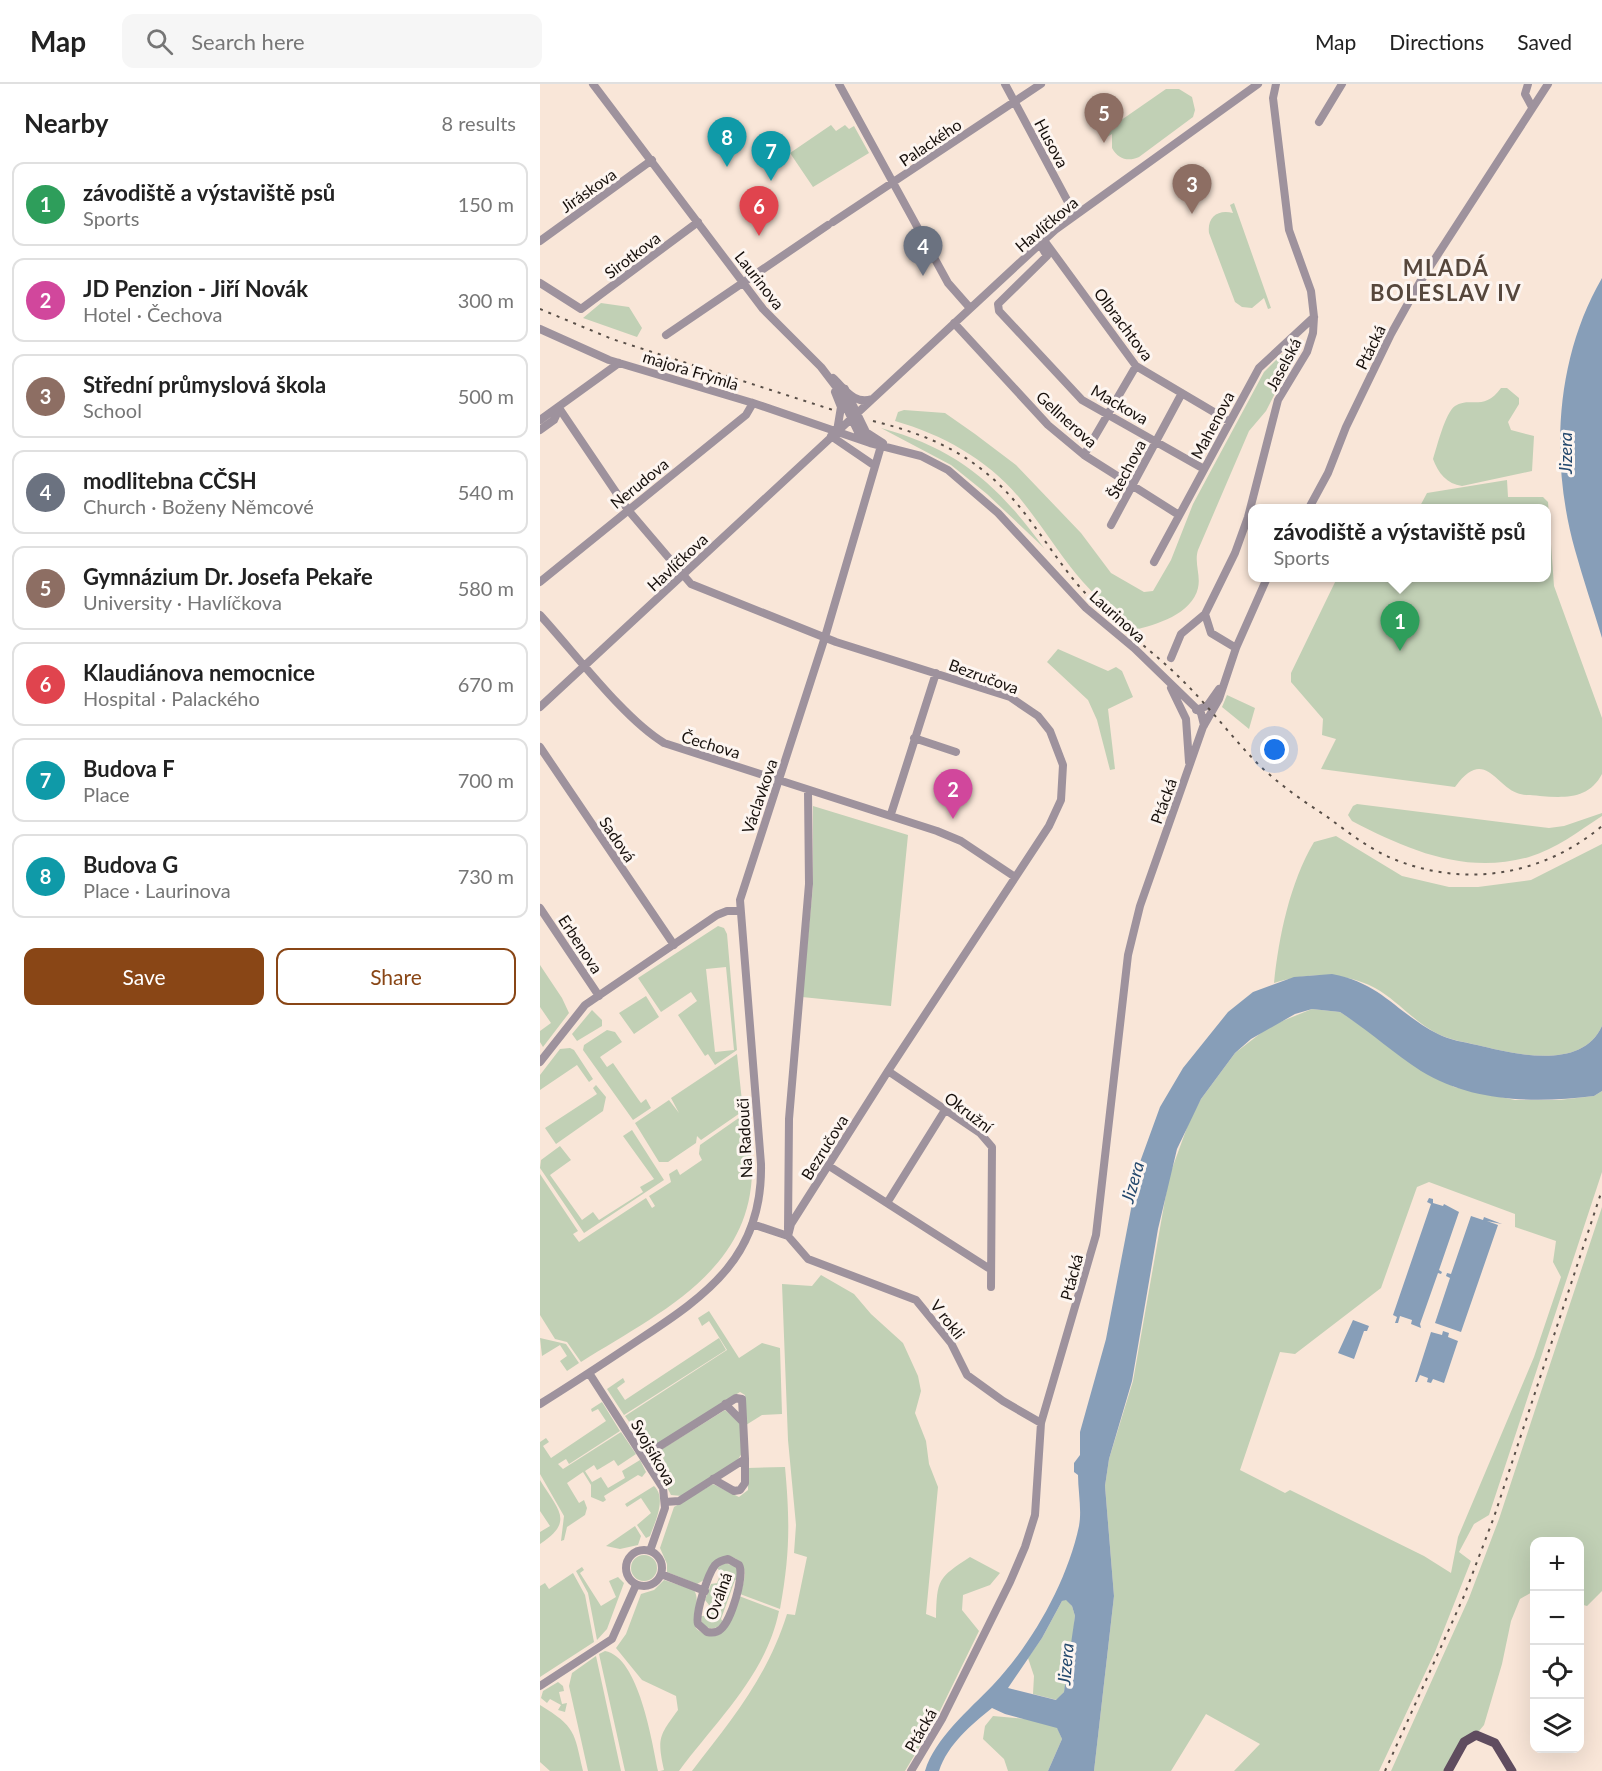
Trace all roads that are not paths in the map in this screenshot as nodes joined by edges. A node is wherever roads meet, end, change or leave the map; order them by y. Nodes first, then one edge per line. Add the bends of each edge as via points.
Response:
1 (593, 84) edge
2 (839, 84) edge
3 (1005, 84) edge
4 (1041, 84) edge
5 (1258, 84) edge
6 (1276, 84) edge
7 (1342, 84) edge
8 (1528, 84) edge
9 (1548, 84) edge
10 (1015, 102) junction
11 (1532, 107) junction
12 (1319, 122) dead end
13 (652, 160) junction
14 (893, 183) junction
15 (1076, 215) junction
16 (698, 222) junction
17 (540, 241) edge
18 (1043, 244) junction
19 (540, 283) edge
20 (744, 283) junction
21 (969, 308) junction
22 (1314, 316) junction
23 (954, 323) junction
24 (544, 331) edge
25 (666, 335) dead end
26 (540, 341) edge
27 (620, 363) junction
28 (1136, 366) junction
29 (821, 367) junction
30 (827, 377) junction
31 (845, 389) junction
32 (1182, 393) junction
33 (871, 401) junction
34 (753, 403) junction
35 (560, 408) junction
36 (1108, 414) junction
37 (854, 416) junction
38 (540, 420) edge
39 (1229, 421) junction
40 (862, 426) junction
41 (540, 430) edge
42 (834, 434) junction
43 (1156, 441) junction
44 (870, 443) junction
45 (881, 446) junction
46 (892, 448) junction
47 (1084, 455) junction
48 (875, 466) junction
49 (1204, 469) junction
50 (1132, 486) junction
51 (1251, 504) edge
52 (1311, 504) edge
53 (628, 510) junction
54 (1248, 512) edge
55 (1179, 515) junction
56 (1112, 525) dead end
57 (1154, 562) dead end
58 (684, 573) junction
59 (540, 582) edge
60 (1265, 582) edge
61 (1205, 614) junction
62 (540, 615) edge
63 (825, 637) junction
64 (1236, 648) junction
65 (1171, 658) dead end
66 (586, 665) junction
67 (936, 673) junction
68 (1167, 681) junction
69 (1221, 685) junction
70 (540, 707) edge
71 (1198, 711) junction
72 (1186, 719) junction
73 (1203, 727) junction
74 (1188, 728) junction
75 (914, 738) junction
76 (540, 747) edge
77 (956, 752) dead end
78 (1190, 768) junction
79 (778, 778) junction
80 (808, 790) junction
81 (891, 814) junction
82 (1016, 877) junction
83 (540, 908) edge
84 (740, 911) junction
85 (674, 945) junction
86 (599, 996) junction
87 (540, 1062) edge
88 (888, 1071) junction
89 (945, 1110) junction
90 (829, 1166) junction
91 (887, 1203) junction
92 (752, 1224) junction
93 (788, 1236) junction
94 (990, 1269) junction
95 (991, 1287) dead end
96 (589, 1373) junction
97 (540, 1404) edge
98 (725, 1404) junction
99 (743, 1422) junction
100 (1041, 1423) junction
101 (644, 1456) junction
102 (744, 1460) junction
103 (713, 1479) junction
104 (665, 1502) junction
105 (651, 1551) junction
106 (661, 1574) junction
107 (636, 1585) junction
108 (705, 1591) junction
109 (540, 1686) edge
110 (911, 1771) edge
111 (1448, 1771) edge
112 (1512, 1771) edge

1 - 13 street, Laurinova
2 - 14 street
3 - 10 street, Husova
4 - 10 street, Palackého
5 - 15 street, Havlíčkova
6 - 22 street, Jaselská via 1273,98 1289,230 1311,291
7 - 12 street
8 - 11 street via 1525,94
9 - 11 street, Ptácká
10 - 14 street, Palackého
10 - 15 street, Husova
11 - 52 street, Ptácká via 1420,282 1387,342
13 - 16 street, Laurinova
13 - 17 street, Jiráskova
14 - 20 street, Palackého
14 - 21 street via 948,283
15 - 18 street, Havlíčkova
16 - 19 street, Sirotkova via 581,309
16 - 20 street, Laurinova
18 - 21 street, Havlíčkova
18 - 28 street, Olbrachtova
18 - 36 street, Mackova via 1045,260 998,304 999,310 1082,400
20 - 25 street, Palackého
20 - 29 street, Laurinova via 763,309
21 - 23 street, Havlíčkova
22 - 39 street, Mahenova via 1259,368
22 - 51 street, Jaselská via 1307,352 1278,400
23 - 33 street, Havlíčkova
23 - 47 street, Gellnerova via 1048,425
24 - 26 street
24 - 27 street, majora Frymla
27 - 34 street, majora Frymla
27 - 35 street
28 - 32 street, Olbrachtova
28 - 36 street
29 - 30 street, Laurinova
29 - 31 street
30 - 37 street, Laurinova
30 - 42 street via 841,407
31 - 33 street via 859,401
31 - 37 street
32 - 39 street, Olbrachtova
32 - 43 street, Štechova
33 - 37 street, Havlíčkova
33 - 40 street via 863,414
34 - 42 street, majora Frymla
34 - 53 street, Nerudova via 746,415
35 - 38 street
35 - 41 street via 554,420
35 - 53 street, Bezručova
36 - 43 street, Mackova
36 - 47 street
37 - 40 street
37 - 42 street, Havlíčkova
37 - 44 street via 859,434
39 - 49 street, Mahenova
40 - 46 street
42 - 44 street, Laurinova
42 - 48 street
42 - 58 street, Havlíčkova
43 - 49 street, Mackova
43 - 50 street, Štechova
44 - 45 street, Laurinova
45 - 46 street, Laurinova
45 - 48 street, Václavkova
46 - 68 street, Laurinova via 928,459 972,489 1027,542 1086,608
47 - 50 street, Gellnerova
48 - 63 street, Václavkova
49 - 55 street, Mahenova
50 - 55 street, Gellnerova
50 - 56 street, Štechova
53 - 58 street, Bezručova
53 - 59 street, Nerudova
54 - 61 street, Jaselská via 1235,553
55 - 57 street, Mahenova
58 - 63 street, Bezručova via 698,587
58 - 66 street, Havlíčkova
60 - 64 street, Ptácká
61 - 64 street via 1211,633
61 - 65 street, Jaselská via 1181,634
62 - 66 street, Čechova
63 - 67 street, Bezručova
63 - 79 street, Václavkova
64 - 69 street, Ptácká
66 - 70 street, Havlíčkova
66 - 79 street, Čechova via 635,719 664,743
67 - 75 street
67 - 82 street, Bezručova via 1018,702 1038,716 1057,748 1063,765 1061,800
68 - 71 street, Laurinova
68 - 72 street, Laurinova
69 - 71 street, Ptácká via 1211,702
69 - 73 street, Ptácká via 1219,699
71 - 72 street via 1190,711
71 - 73 street via 1203,716
72 - 74 street
73 - 74 street via 1196,732
73 - 78 street, Ptácká
74 - 78 street, Ptácká
75 - 77 street
75 - 81 street
76 - 85 street, Sadová
78 - 100 street, Ptácká via 1133,932 1096,1235
79 - 80 street, Čechova
79 - 84 street, Václavkova via 743,887
80 - 81 street, Čechova
80 - 93 street via 809,884 789,1119
81 - 82 street, Čechova via 961,841
82 - 88 street, Bezručova
83 - 86 street, Erbenova
84 - 85 street via 723,912
84 - 92 street, Na Radouči via 761,1164
85 - 86 street
86 - 87 street via 583,1008
88 - 89 street, Okružní
88 - 90 street, Bezručova
89 - 91 street
89 - 94 street, Okružní via 980,1133 992,1147
90 - 91 street
90 - 93 street, Bezručova via 791,1224
91 - 94 street
92 - 93 street
92 - 96 street, Na Radouči via 736,1259 705,1294
93 - 100 street, V rokli via 808,1259 916,1300 951,1343 967,1375
94 - 95 street, Okružní
96 - 97 street, Na Radouči
96 - 101 street, Svojsíkova
98 - 99 street
98 - 99 street via 742,1399
98 - 101 street
99 - 102 street
100 - 110 street, Ptácká via 1036,1507 1025,1547 942,1719
101 - 104 street, Svojsíkova via 663,1488
102 - 103 street
102 - 103 street via 745,1483 740,1490 734,1491
103 - 104 street via 679,1501
104 - 105 street, Svojsíkova
105 - 106 street via 661,1560
105 - 107 street via 636,1551 626,1563 628,1577
106 - 107 street via 651,1585
106 - 108 street, Oválná
107 - 109 street via 612,1639
108 - 108 street, Oválná via 697,1621 704,1630 716,1632 726,1622 742,1580 739,1565 728,1559 718,1563
111 - 112 main road via 1464,1742 1476,1735 1495,1743

